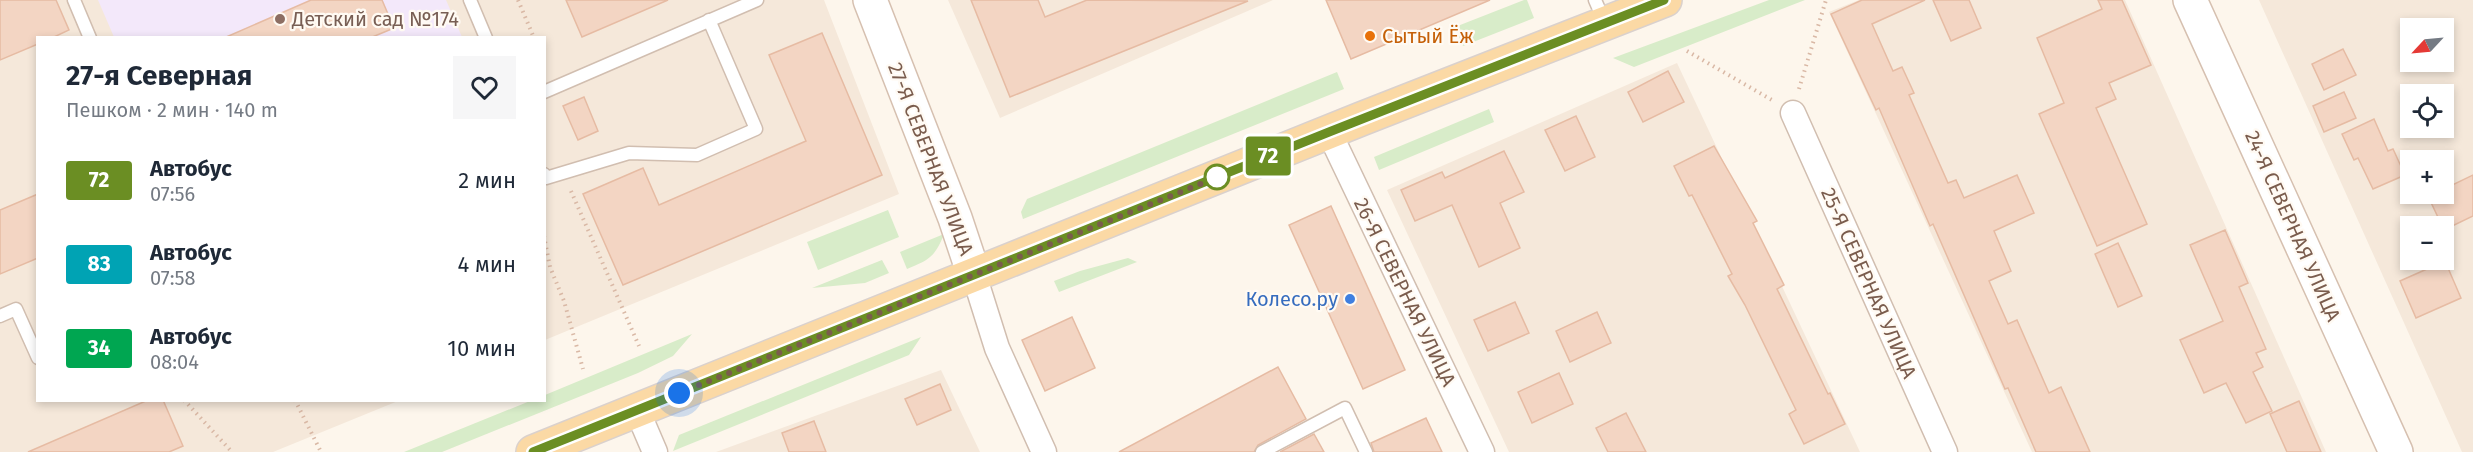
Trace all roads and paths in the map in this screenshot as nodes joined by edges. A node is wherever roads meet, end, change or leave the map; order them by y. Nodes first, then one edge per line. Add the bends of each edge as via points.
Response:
1 (74, 0) edge
2 (470, 0) edge
3 (518, 0) edge
4 (757, 0) edge
5 (870, 0) edge
6 (1665, 0) edge
7 (1826, 0) edge
8 (2190, 0) edge
9 (1600, 12) edge
10 (709, 20) junction
11 (89, 36) edge
12 (485, 36) edge
13 (533, 36) edge
14 (1687, 51) dead end
15 (546, 91) edge
16 (1794, 113) junction
17 (1329, 132) junction
18 (563, 172) junction
19 (546, 178) edge
20 (546, 246) edge
21 (974, 275) junction
22 (0, 316) edge
23 (639, 346) dead end
24 (36, 354) edge
25 (583, 369) dead end
26 (186, 402) edge
27 (296, 402) edge
28 (637, 410) junction
29 (232, 452) edge
30 (321, 452) edge
31 (533, 452) edge
32 (655, 452) edge
33 (1044, 452) edge
34 (1262, 452) edge
35 (1366, 452) edge
36 (1482, 452) edge
37 (1944, 452) edge
38 (2396, 452) edge

1 - 11 lane
2 - 12 lane
3 - 13 path
4 - 10 lane
5 - 21 main road, 27-Я СЕВЕРНАЯ УЛИЦА via 956,218
6 - 9 main road
7 - 16 path
8 - 38 main road, 24-Я СЕВЕРНАЯ УЛИЦА
9 - 17 main road
10 - 15 lane
10 - 18 lane via 756,129 697,155 629,153
14 - 16 path
16 - 37 street, 25-Я СЕВЕРНАЯ УЛИЦА
17 - 21 main road
17 - 36 street, 26-Я СЕВЕРНАЯ УЛИЦА
18 - 19 lane
18 - 23 path
20 - 25 path
21 - 28 main road
21 - 33 street, 27-Я СЕВЕРНАЯ УЛИЦА via 997,348
22 - 24 lane via 16,309
26 - 29 path
27 - 30 path
28 - 31 main road
28 - 32 street
34 - 35 lane via 1345,408

